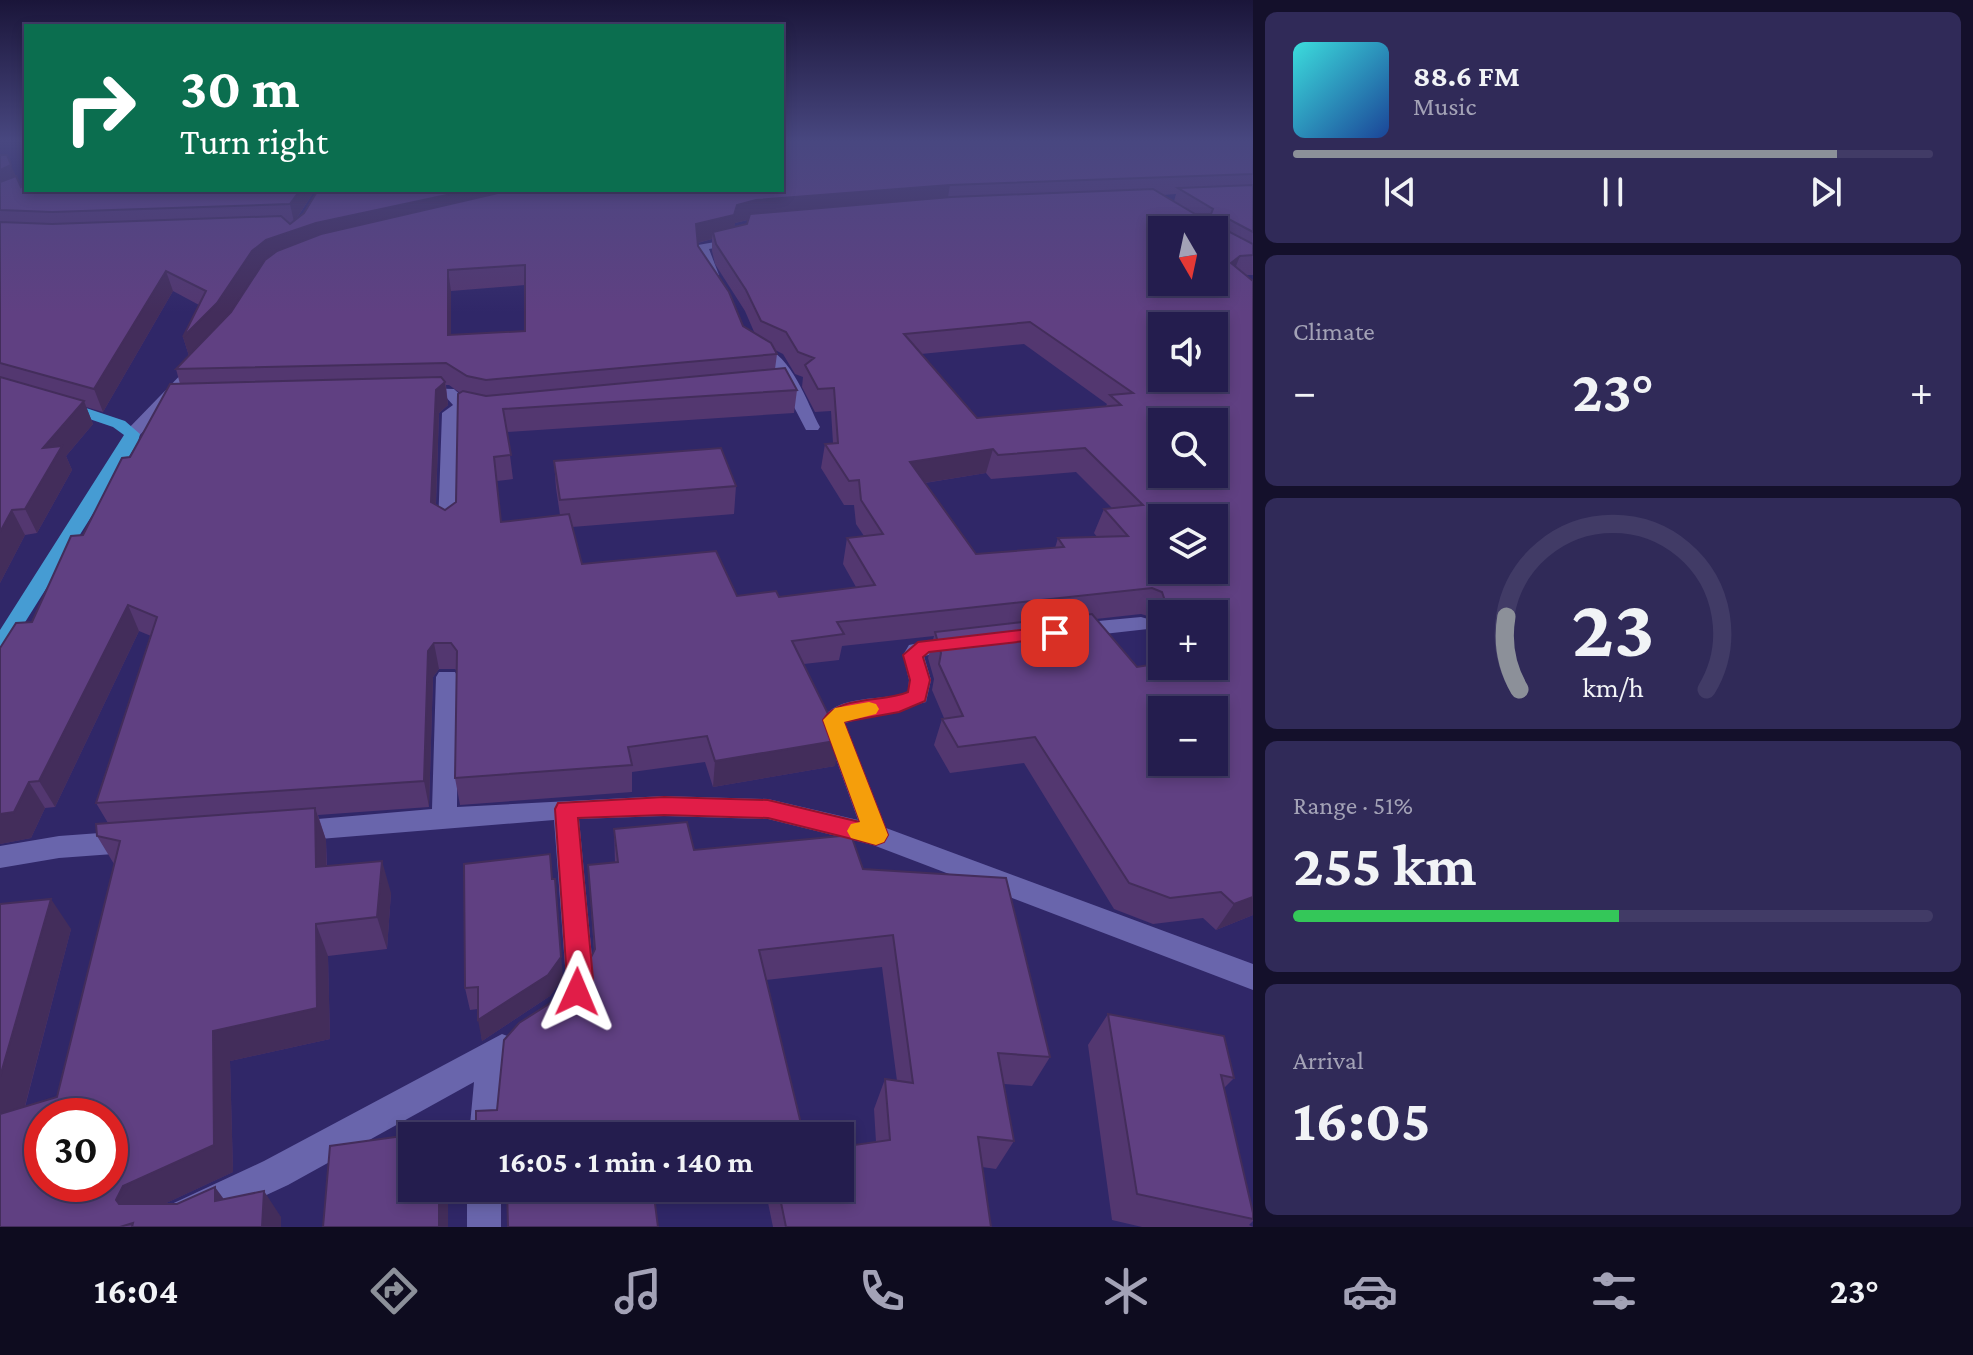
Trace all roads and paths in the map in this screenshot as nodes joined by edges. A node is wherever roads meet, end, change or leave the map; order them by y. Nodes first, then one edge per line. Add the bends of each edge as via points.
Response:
1 (740, 228) edge
2 (721, 289) edge
3 (744, 332) edge
4 (209, 351) edge
5 (402, 393) edge
6 (41, 400) edge
7 (463, 406) junction
8 (504, 409) edge
9 (812, 427) dead end
10 (132, 434) junction
11 (447, 527) edge
12 (1141, 624) dead end
13 (1048, 633) edge
14 (986, 639) edge
15 (0, 646) edge
16 (447, 677) dead end
17 (566, 809) junction
18 (444, 819) junction
19 (272, 832) edge
20 (876, 835) junction
21 (150, 840) edge
22 (0, 857) edge
23 (1253, 977) edge
24 (545, 1021) edge
25 (485, 1122) edge
26 (484, 1202) edge
27 (160, 1227) edge
28 (484, 1227) edge

1 - 2 street via 740,240 702,247
3 - 9 street via 751,347 777,360
4 - 10 street via 181,378 174,400
5 - 7 street via 449,392
6 - 10 main road via 119,424
7 - 8 street
7 - 11 street via 450,413
10 - 15 main road
12 - 13 street
14 - 20 street via 916,650 918,696 899,705 842,713 833,720
16 - 18 street
17 - 18 street
17 - 20 street via 768,809
17 - 24 street via 580,979 569,1006
18 - 19 street
20 - 23 street
21 - 22 street
25 - 27 street via 485,1106 508,1044 276,1173
26 - 28 street

